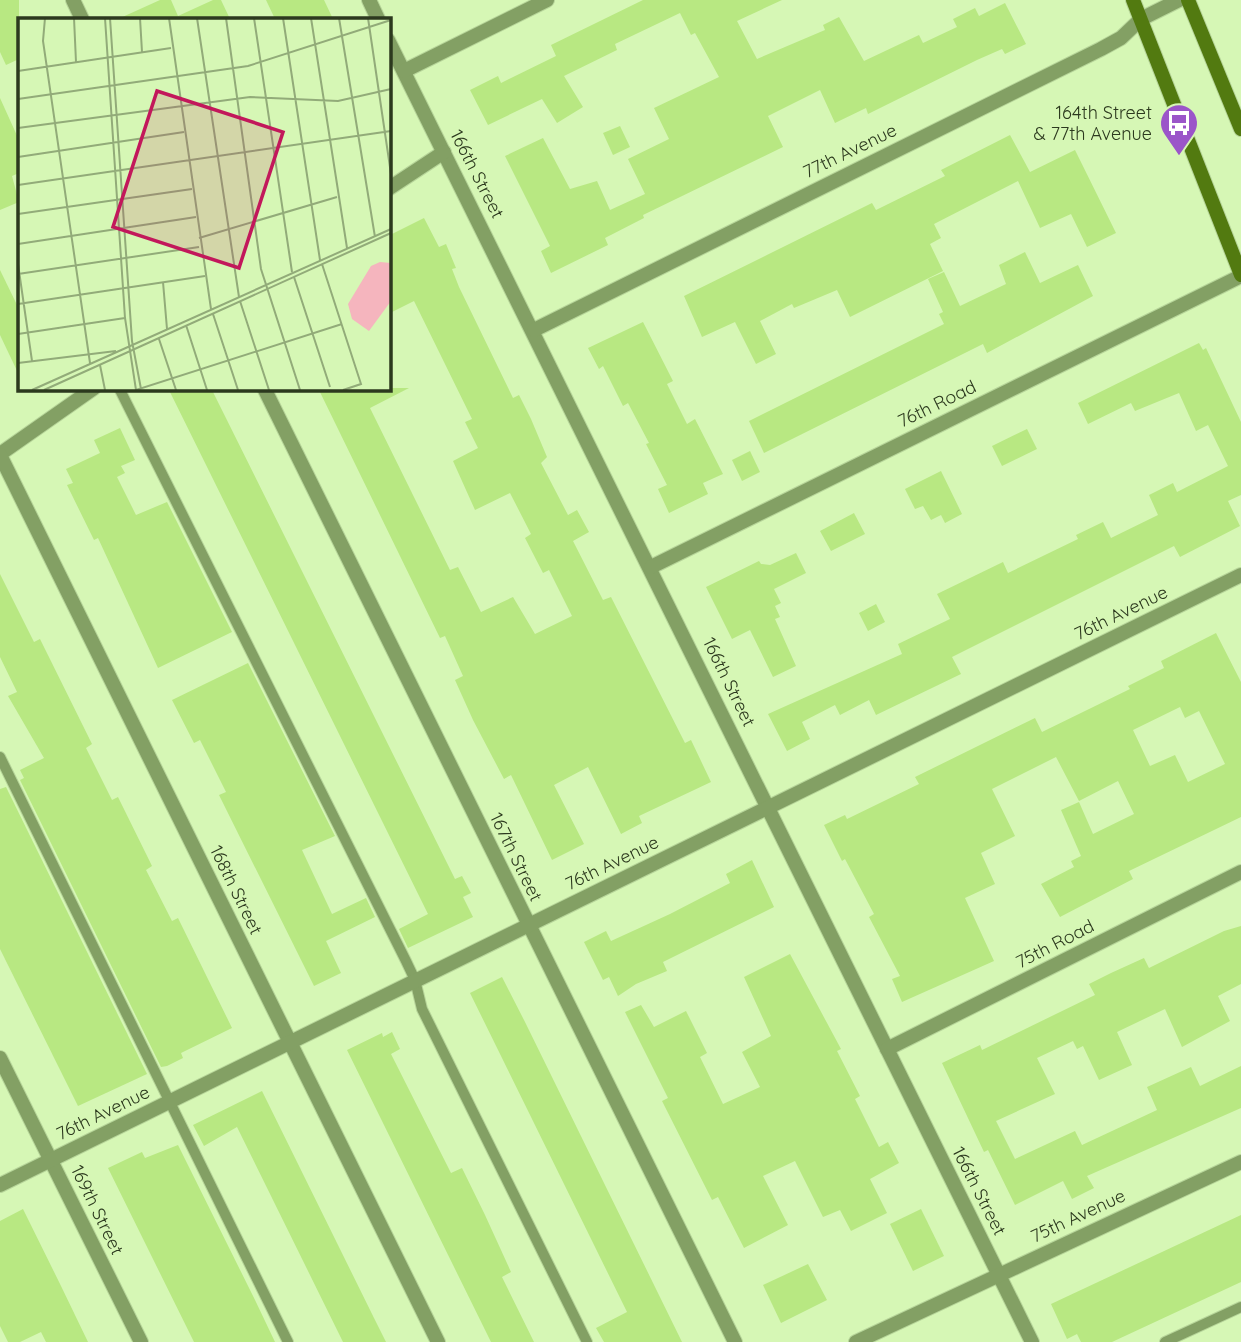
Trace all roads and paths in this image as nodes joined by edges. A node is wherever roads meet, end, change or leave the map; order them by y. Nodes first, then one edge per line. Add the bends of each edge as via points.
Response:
1 (73, 0) edge
2 (369, 0) edge
3 (547, 0) edge
4 (1133, 0) edge
5 (1179, 0) edge
6 (1188, 0) edge
7 (82, 18) edge
8 (378, 18) edge
9 (1141, 19) junction
10 (390, 44) edge
11 (404, 71) junction
12 (1241, 129) edge
13 (444, 152) junction
14 (390, 188) edge
15 (1241, 275) edge
16 (534, 330) junction
17 (91, 390) edge
18 (120, 390) edge
19 (265, 390) edge
20 (0, 454) edge
21 (651, 567) junction
22 (1241, 575) edge
23 (0, 757) edge
24 (769, 808) junction
25 (1241, 872) edge
26 (528, 925) junction
27 (415, 980) junction
28 (289, 1042) junction
29 (887, 1049) junction
30 (0, 1058) edge
31 (172, 1101) junction
32 (51, 1161) junction
33 (1241, 1162) edge
34 (0, 1185) edge
35 (999, 1273) junction
36 (1241, 1307) edge
37 (141, 1342) edge
38 (288, 1342) edge
39 (438, 1342) edge
40 (587, 1342) edge
41 (735, 1342) edge
42 (856, 1342) edge
43 (1032, 1342) edge
44 (1165, 1342) edge

1 - 7 street
2 - 8 street
3 - 11 street
4 - 9 street
5 - 9 street, 77th Avenue
6 - 12 street
9 - 15 street
9 - 16 street, 77th Avenue via 1121,38
10 - 11 street, 166th Street
11 - 13 street, 166th Street
13 - 14 street
13 - 16 street, 166th Street
15 - 21 street, 76th Road
16 - 21 street, 166th Street
17 - 20 street
18 - 27 lane
19 - 26 street, 167th Street
20 - 28 street, 168th Street
21 - 24 street, 166th Street
22 - 24 street, 76th Avenue
23 - 31 lane
24 - 26 street, 76th Avenue
24 - 29 street, 166th Street
25 - 29 street, 75th Road
26 - 27 street, 76th Avenue
26 - 41 street, 167th Street
27 - 28 street, 76th Avenue
27 - 40 lane via 422,1009
28 - 31 street, 76th Avenue
28 - 39 street, 168th Street
29 - 35 street, 166th Street
30 - 32 street, 169th Street
31 - 32 street, 76th Avenue
31 - 38 lane
32 - 34 street, 76th Avenue
32 - 37 street, 169th Street
33 - 35 street, 75th Avenue
35 - 42 street, 75th Avenue
35 - 43 street, 166th Street
36 - 44 lane

